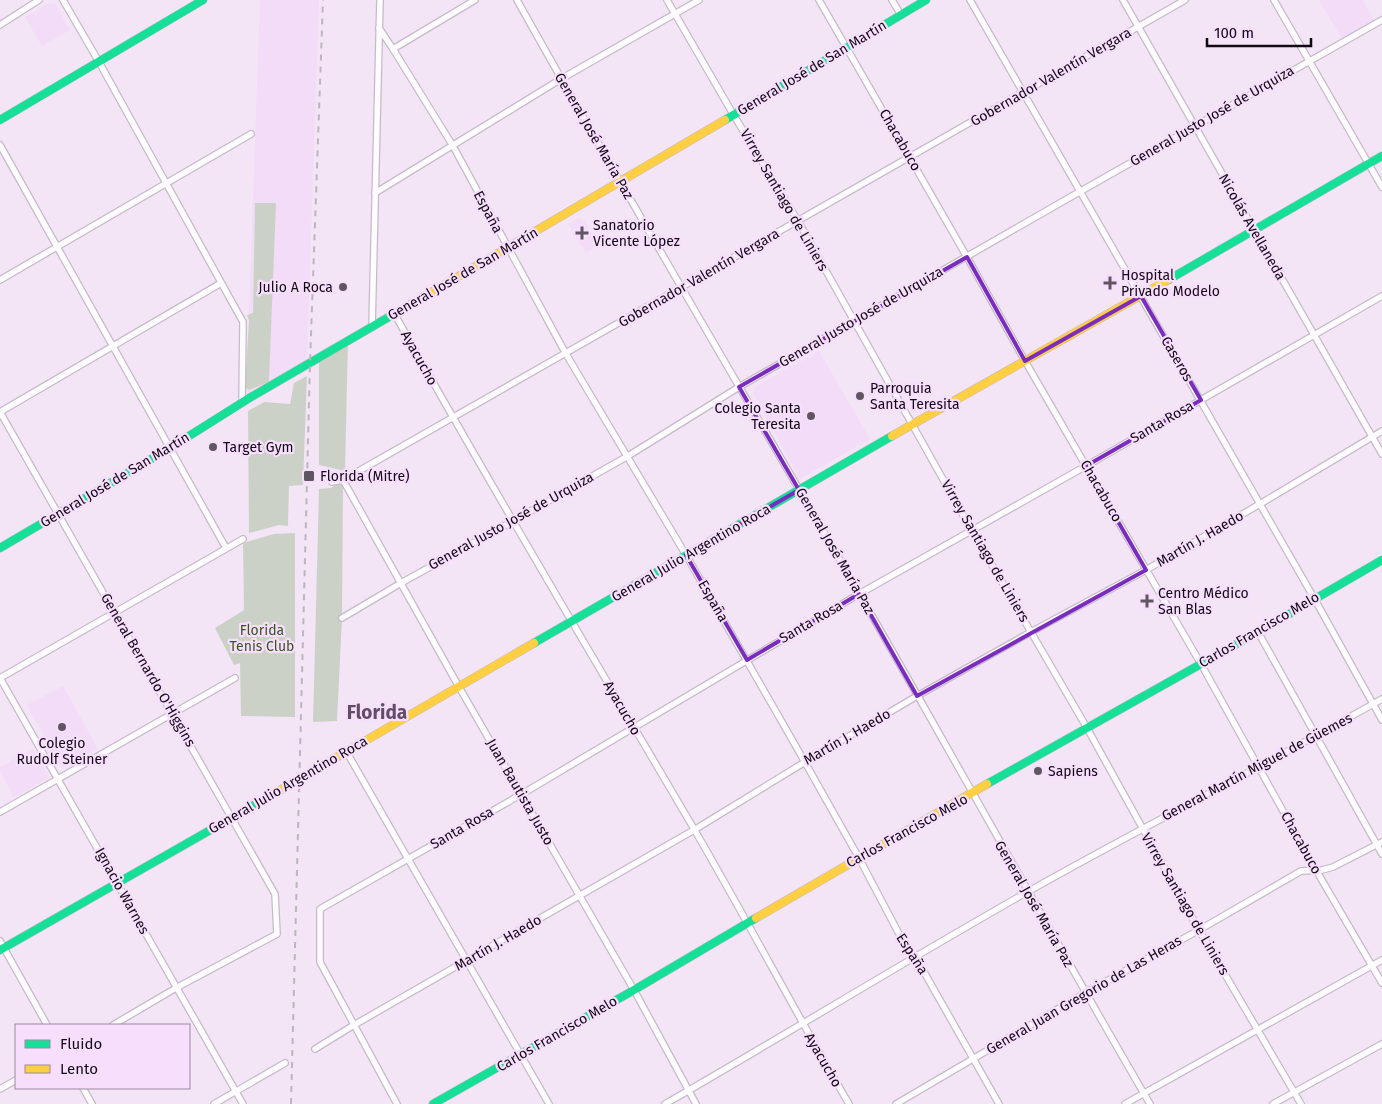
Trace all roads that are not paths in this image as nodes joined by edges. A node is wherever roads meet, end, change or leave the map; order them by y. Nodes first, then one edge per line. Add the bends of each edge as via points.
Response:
1 (39, 0) edge
2 (63, 0) edge
3 (204, 0) edge
4 (380, 0) edge
5 (475, 0) edge
6 (517, 0) edge
7 (668, 0) edge
8 (698, 0) edge
9 (819, 0) edge
10 (892, 0) edge
11 (926, 0) edge
12 (970, 0) edge
13 (1123, 0) edge
14 (1185, 0) edge
15 (1274, 0) edge
16 (676, 14) junction
17 (901, 15) junction
18 (1382, 20) edge
19 (0, 25) edge
20 (1138, 26) junction
21 (379, 28) junction
22 (846, 48) junction
23 (393, 49) junction
24 (1310, 61) junction
25 (99, 62) junction
26 (561, 79) junction
27 (1024, 93) junction
28 (733, 114) junction
29 (0, 120) edge
30 (1195, 126) junction
31 (251, 134) dead end
32 (0, 145) edge
33 (453, 146) junction
34 (1382, 156) edge
35 (910, 158) junction
36 (1369, 164) junction
37 (166, 183) junction
38 (620, 183) junction
39 (1382, 187) edge
40 (1081, 191) junction
41 (376, 193) junction
42 (798, 221) junction
43 (1255, 231) junction
44 (58, 246) junction
45 (508, 248) junction
46 (967, 257) junction
47 (0, 280) edge
48 (222, 283) junction
49 (681, 288) junction
50 (1141, 296) junction
51 (1382, 296) edge
52 (394, 313) junction
53 (854, 322) junction
54 (372, 327) junction
55 (1314, 336) junction
56 (112, 348) junction
57 (566, 354) junction
58 (1025, 361) junction
59 (739, 387) junction
60 (1201, 400) junction
61 (242, 403) junction
62 (0, 412) edge
63 (453, 418) junction
64 (913, 424) junction
65 (1382, 431) edge
66 (1372, 437) junction
67 (170, 448) junction
68 (1382, 454) edge
69 (628, 456) junction
70 (1086, 466) junction
71 (344, 480) junction
72 (332, 482) dead end
73 (799, 490) junction
74 (1260, 504) junction
75 (58, 514) junction
76 (514, 521) junction
77 (972, 531) junction
78 (243, 539) dead end
79 (0, 548) edge
80 (226, 548) junction
81 (686, 555) junction
82 (1382, 560) edge
83 (1146, 570) junction
84 (401, 583) junction
85 (859, 594) junction
86 (1314, 598) junction
87 (114, 613) junction
88 (342, 618) dead end
89 (572, 621) junction
90 (1031, 632) junction
91 (1258, 632) junction
92 (747, 660) junction
93 (1201, 664) junction
94 (0, 678) edge
95 (235, 678) dead end
96 (459, 686) junction
97 (917, 696) junction
98 (1382, 699) edge
99 (1373, 704) junction
100 (173, 712) junction
101 (1382, 720) edge
102 (633, 728) junction
103 (1086, 728) junction
104 (1317, 736) junction
105 (346, 751) junction
106 (804, 762) junction
107 (1258, 766) junction
108 (57, 779) junction
109 (522, 794) junction
110 (972, 794) junction
111 (0, 812) edge
112 (232, 818) junction
113 (1142, 828) junction
114 (694, 830) junction
115 (1379, 843) edge
116 (1382, 854) edge
117 (409, 858) junction
118 (859, 858) junction
119 (1316, 870) junction
120 (118, 883) junction
121 (1028, 892) junction
122 (580, 895) junction
123 (747, 923) junction
124 (1199, 930) junction
125 (1, 947) edge
126 (914, 958) junction
127 (467, 960) junction
128 (1382, 960) edge
129 (1372, 966) junction
130 (1382, 983) edge
131 (176, 988) junction
132 (634, 990) junction
133 (1085, 993) junction
134 (802, 1023) junction
135 (46, 1024) edge
136 (114, 1024) edge
137 (354, 1025) junction
138 (1259, 1030) junction
139 (1382, 1044) edge
140 (316, 1049) dead end
141 (521, 1054) junction
142 (973, 1058) junction
143 (284, 1063) dead end
144 (15, 1081) edge
145 (0, 1089) edge
146 (84, 1089) edge
147 (689, 1090) junction
148 (235, 1092) junction
149 (1294, 1092) junction
150 (1144, 1093) junction
151 (92, 1104) edge
152 (214, 1104) edge
153 (242, 1104) edge
154 (398, 1104) edge
155 (433, 1104) edge
156 (550, 1104) edge
157 (665, 1104) edge
158 (696, 1104) edge
159 (849, 1104) edge
160 (896, 1104) edge
161 (998, 1104) edge
162 (1125, 1104) edge
163 (1150, 1104) edge
164 (1273, 1104) edge
165 (1301, 1104) edge

1 - 19 street
2 - 25 street
3 - 25 street
4 - 21 street
5 - 23 street
6 - 26 street, General José María Paz
7 - 16 street, Virrey Santiago de Liniers
8 - 16 street
9 - 22 street, Chacabuco
10 - 17 street
11 - 17 street, General José de San Martín
12 - 27 street, Caseros
13 - 20 street, Nicolás Avellaneda
14 - 20 street, Gobernador Valentín Vergara
15 - 24 street
16 - 26 street
16 - 28 street, Virrey Santiago de Liniers
17 - 22 street, General José de San Martín
18 - 24 street, General Justo José de Urquiza
20 - 27 street, Gobernador Valentín Vergara
20 - 30 street, Nicolás Avellaneda
21 - 23 street, España
21 - 41 street
22 - 28 street, General José de San Martín
22 - 35 street, Chacabuco
23 - 33 street, España
24 - 30 street, General Justo José de Urquiza
24 - 36 street
25 - 29 street
25 - 37 street
26 - 33 street
26 - 38 street, General José María Paz
27 - 35 street, Gobernador Valentín Vergara
27 - 40 street, Caseros
28 - 38 street, General José de San Martín
28 - 42 street, Virrey Santiago de Liniers
30 - 40 street, General Justo José de Urquiza
30 - 43 street, Nicolás Avellaneda
31 - 37 street
32 - 44 street
33 - 41 street
33 - 45 street, España
34 - 36 street, General Julio Argentino Roca
35 - 42 street, Gobernador Valentín Vergara
35 - 46 street, Chacabuco
36 - 39 street
36 - 43 street, General Julio Argentino Roca
37 - 44 street
37 - 48 street
38 - 45 street, General José de San Martín
38 - 49 street, General José María Paz
40 - 46 street, General Justo José de Urquiza
40 - 50 street, Caseros
41 - 54 street
42 - 49 street, Gobernador Valentín Vergara
42 - 53 street, Virrey Santiago de Liniers
43 - 50 street, General Julio Argentino Roca
43 - 55 street, Nicolás Avellaneda
44 - 47 street
44 - 56 street
45 - 52 street, General José de San Martín
45 - 57 street, España
46 - 53 street, General Justo José de Urquiza
46 - 58 street, Chacabuco
48 - 56 street
48 - 61 street via 243,322
49 - 57 street, Gobernador Valentín Vergara
49 - 59 street, General José María Paz
50 - 58 street, General Julio Argentino Roca
50 - 60 street, Caseros
51 - 55 street, Santa Rosa
52 - 54 street, General José de San Martín
52 - 63 street, Ayacucho
53 - 59 street, General Justo José de Urquiza
53 - 64 street, Virrey Santiago de Liniers
54 - 61 street, General José de San Martín
55 - 60 street, Santa Rosa
55 - 66 street, Nicolás Avellaneda
56 - 62 street
56 - 67 street
57 - 63 street, Gobernador Valentín Vergara
57 - 69 street, España
58 - 64 street, General Julio Argentino Roca
58 - 70 street, Chacabuco
59 - 69 street, General Justo José de Urquiza
59 - 73 street, General José María Paz
60 - 70 street, Santa Rosa
60 - 74 street, Caseros
61 - 67 street, General José de San Martín
62 - 75 street, General Bernardo O'Higgins
63 - 71 street, Gobernador Valentín Vergara
63 - 76 street, Ayacucho
64 - 73 street, General Julio Argentino Roca
64 - 77 street, Virrey Santiago de Liniers
65 - 66 street, Martín J. Haedo
66 - 68 street, Nicolás Avellaneda
66 - 74 street, Martín J. Haedo
67 - 75 street, General José de San Martín
67 - 80 street
69 - 76 street, General Justo José de Urquiza
69 - 81 street, España
70 - 77 street, Santa Rosa
70 - 83 street, Chacabuco
71 - 72 street
71 - 84 street, Juan Bautista Justo
73 - 81 street, General Julio Argentino Roca
73 - 85 street, General José María Paz
74 - 83 street, Martín J. Haedo
74 - 86 street, Caseros
75 - 79 street, General José de San Martín
75 - 87 street, General Bernardo O'Higgins
76 - 84 street, General Justo José de Urquiza
76 - 89 street, Ayacucho
77 - 85 street, Santa Rosa
77 - 90 street, Virrey Santiago de Liniers
78 - 80 street
80 - 87 street
81 - 89 street, General Julio Argentino Roca
81 - 92 street, España
82 - 86 street, Carlos Francisco Melo
83 - 90 street, Martín J. Haedo
83 - 93 street, Chacabuco
84 - 88 street, General Justo José de Urquiza
84 - 96 street, Juan Bautista Justo
85 - 92 street, Santa Rosa
85 - 97 street, General José María Paz
86 - 91 street, Carlos Francisco Melo
86 - 99 street, Caseros
87 - 94 street
87 - 100 street, General Bernardo O'Higgins
89 - 96 street, General Julio Argentino Roca
89 - 102 street, Ayacucho
90 - 97 street, Martín J. Haedo
90 - 103 street, Virrey Santiago de Liniers
91 - 93 street, Carlos Francisco Melo
91 - 104 street
92 - 102 street, Santa Rosa
92 - 106 street, España
93 - 103 street, Carlos Francisco Melo
93 - 107 street, Chacabuco
94 - 108 street, Ignacio Warnes
95 - 100 street
96 - 105 street, General Julio Argentino Roca
96 - 109 street, Juan Bautista Justo
97 - 106 street, Martín J. Haedo
97 - 110 street, General José María Paz
98 - 99 street, General Martín Miguel de Güemes
99 - 101 street, Caseros
99 - 104 street, General Martín Miguel de Güemes
100 - 108 street
100 - 112 street, General Bernardo O'Higgins
102 - 109 street, Santa Rosa
102 - 114 street, Ayacucho
103 - 110 street, Carlos Francisco Melo
103 - 113 street, Virrey Santiago de Liniers
104 - 107 street, General Martín Miguel de Güemes
104 - 115 street
105 - 112 street, General Julio Argentino Roca
105 - 117 street
106 - 114 street, Martín J. Haedo
106 - 118 street, España
107 - 113 street, General Martín Miguel de Güemes
107 - 119 street, Chacabuco
108 - 111 street
108 - 120 street, Ignacio Warnes
109 - 117 street, Santa Rosa
109 - 122 street, Juan Bautista Justo
110 - 118 street, Carlos Francisco Melo
110 - 121 street, General José María Paz
112 - 120 street, General Julio Argentino Roca
112 - 131 street, General Bernardo O'Higgins via 276,894 277,934
113 - 121 street, General Martín Miguel de Güemes
113 - 124 street, Virrey Santiago de Liniers
114 - 122 street, Martín J. Haedo
114 - 123 street, Ayacucho
115 - 116 street
115 - 119 street, General Juan Gregorio de Las Heras via 1333,867
117 - 127 street
117 - 137 street, Santa Rosa via 320,909 320,962
118 - 123 street, Carlos Francisco Melo
118 - 126 street, España via 906,949
119 - 124 street, General Juan Gregorio de Las Heras via 1301,871
119 - 129 street, Chacabuco
120 - 125 street, General Julio Argentino Roca
120 - 131 street, Ignacio Warnes
121 - 126 street, General Martín Miguel de Güemes
121 - 133 street, General José María Paz
122 - 127 street, Martín J. Haedo
122 - 132 street, Juan Bautista Justo
123 - 132 street, Carlos Francisco Melo
123 - 134 street, Ayacucho
124 - 133 street, General Juan Gregorio de Las Heras
124 - 138 street, Virrey Santiago de Liniers
125 - 135 street
126 - 134 street, General Martín Miguel de Güemes
126 - 142 street, España
127 - 137 street, Martín J. Haedo
127 - 141 street
128 - 129 street
129 - 130 street, Chacabuco
129 - 138 street
131 - 136 street
131 - 148 street, Ignacio Warnes
132 - 141 street, Carlos Francisco Melo
132 - 147 street, Juan Bautista Justo
133 - 142 street, General Juan Gregorio de Las Heras
133 - 150 street, General José María Paz
134 - 147 street, General Martín Miguel de Güemes
134 - 159 street, Ayacucho
137 - 140 street, Martín J. Haedo
137 - 154 street
138 - 149 street, Virrey Santiago de Liniers
138 - 150 street
139 - 149 street
141 - 155 street, Carlos Francisco Melo
141 - 156 street
142 - 160 street, General Juan Gregorio de Las Heras
142 - 161 street, España
143 - 148 street
144 - 145 street
146 - 151 street
147 - 157 street, General Martín Miguel de Güemes
147 - 158 street, Juan Bautista Justo
148 - 152 street
148 - 153 street, Ignacio Warnes
149 - 164 street
149 - 165 street, Virrey Santiago de Liniers
150 - 162 street
150 - 163 street, General José María Paz

